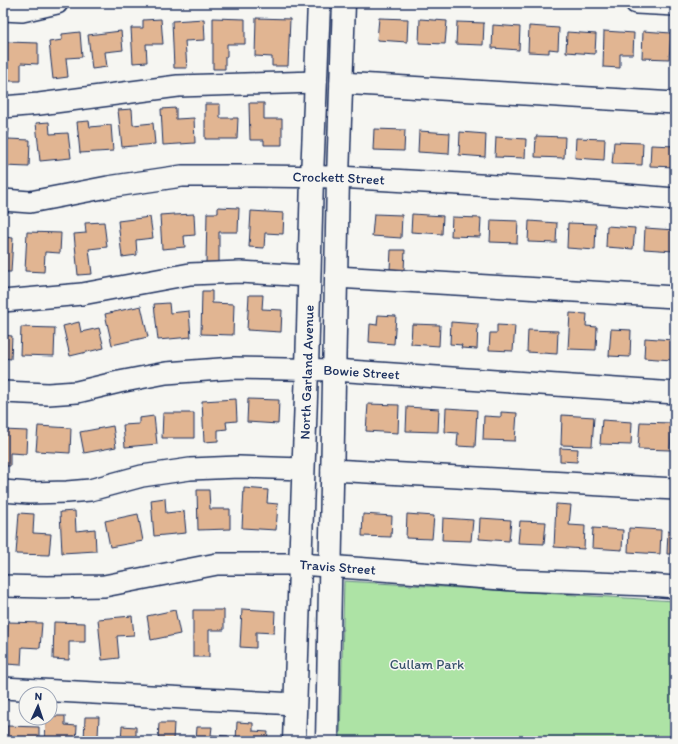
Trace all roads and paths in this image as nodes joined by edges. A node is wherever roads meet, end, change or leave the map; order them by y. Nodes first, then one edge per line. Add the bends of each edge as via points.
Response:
1 (57, 3) edge
2 (319, 3) edge
3 (344, 3) edge
4 (636, 3) edge
5 (675, 5) edge
6 (3, 10) edge
7 (316, 82) junction
8 (341, 83) junction
9 (675, 102) edge
10 (3, 107) edge
11 (312, 176) junction
12 (338, 177) junction
13 (675, 199) edge
14 (3, 200) edge
15 (309, 276) junction
16 (336, 278) junction
17 (675, 297) edge
18 (3, 301) edge
19 (307, 368) junction
20 (334, 370) junction
21 (3, 392) edge
22 (675, 393) edge
23 (304, 469) junction
24 (332, 470) junction
25 (675, 489) edge
26 (3, 491) edge
27 (300, 564) junction
28 (331, 566) junction
29 (3, 586) edge
30 (675, 588) edge
31 (3, 688) edge
32 (295, 704) junction
33 (294, 741) edge
34 (327, 741) edge

1 - 6 street via 22,11
2 - 7 main road, North Garland Avenue
3 - 8 main road, North Garland Avenue
4 - 5 street
7 - 10 street via 178,86
7 - 11 main road, North Garland Avenue
8 - 9 street
8 - 12 main road, North Garland Avenue
11 - 12 street, Crockett Street
11 - 14 street, Crockett Street via 182,176 30,202
11 - 15 main road, North Garland Avenue
12 - 13 street, Crockett Street
12 - 16 main road, North Garland Avenue
15 - 18 street via 240,272 190,274 82,294
15 - 19 main road, North Garland Avenue
16 - 17 street
16 - 20 main road, North Garland Avenue
19 - 20 street, Bowie Street
19 - 21 street, Bowie Street via 202,369 166,373 77,392
19 - 23 main road, North Garland Avenue
20 - 22 street, Bowie Street
20 - 24 main road, North Garland Avenue
23 - 26 street via 190,469 142,476 90,490 37,493
23 - 27 main road, North Garland Avenue
24 - 25 street
24 - 28 main road, North Garland Avenue
27 - 28 street, Travis Street
27 - 29 street, Travis Street via 217,564 104,586
27 - 32 main road, North Garland Avenue
28 - 30 street, Travis Street via 515,580
28 - 34 main road, North Garland Avenue
31 - 32 street
32 - 33 main road, North Garland Avenue

